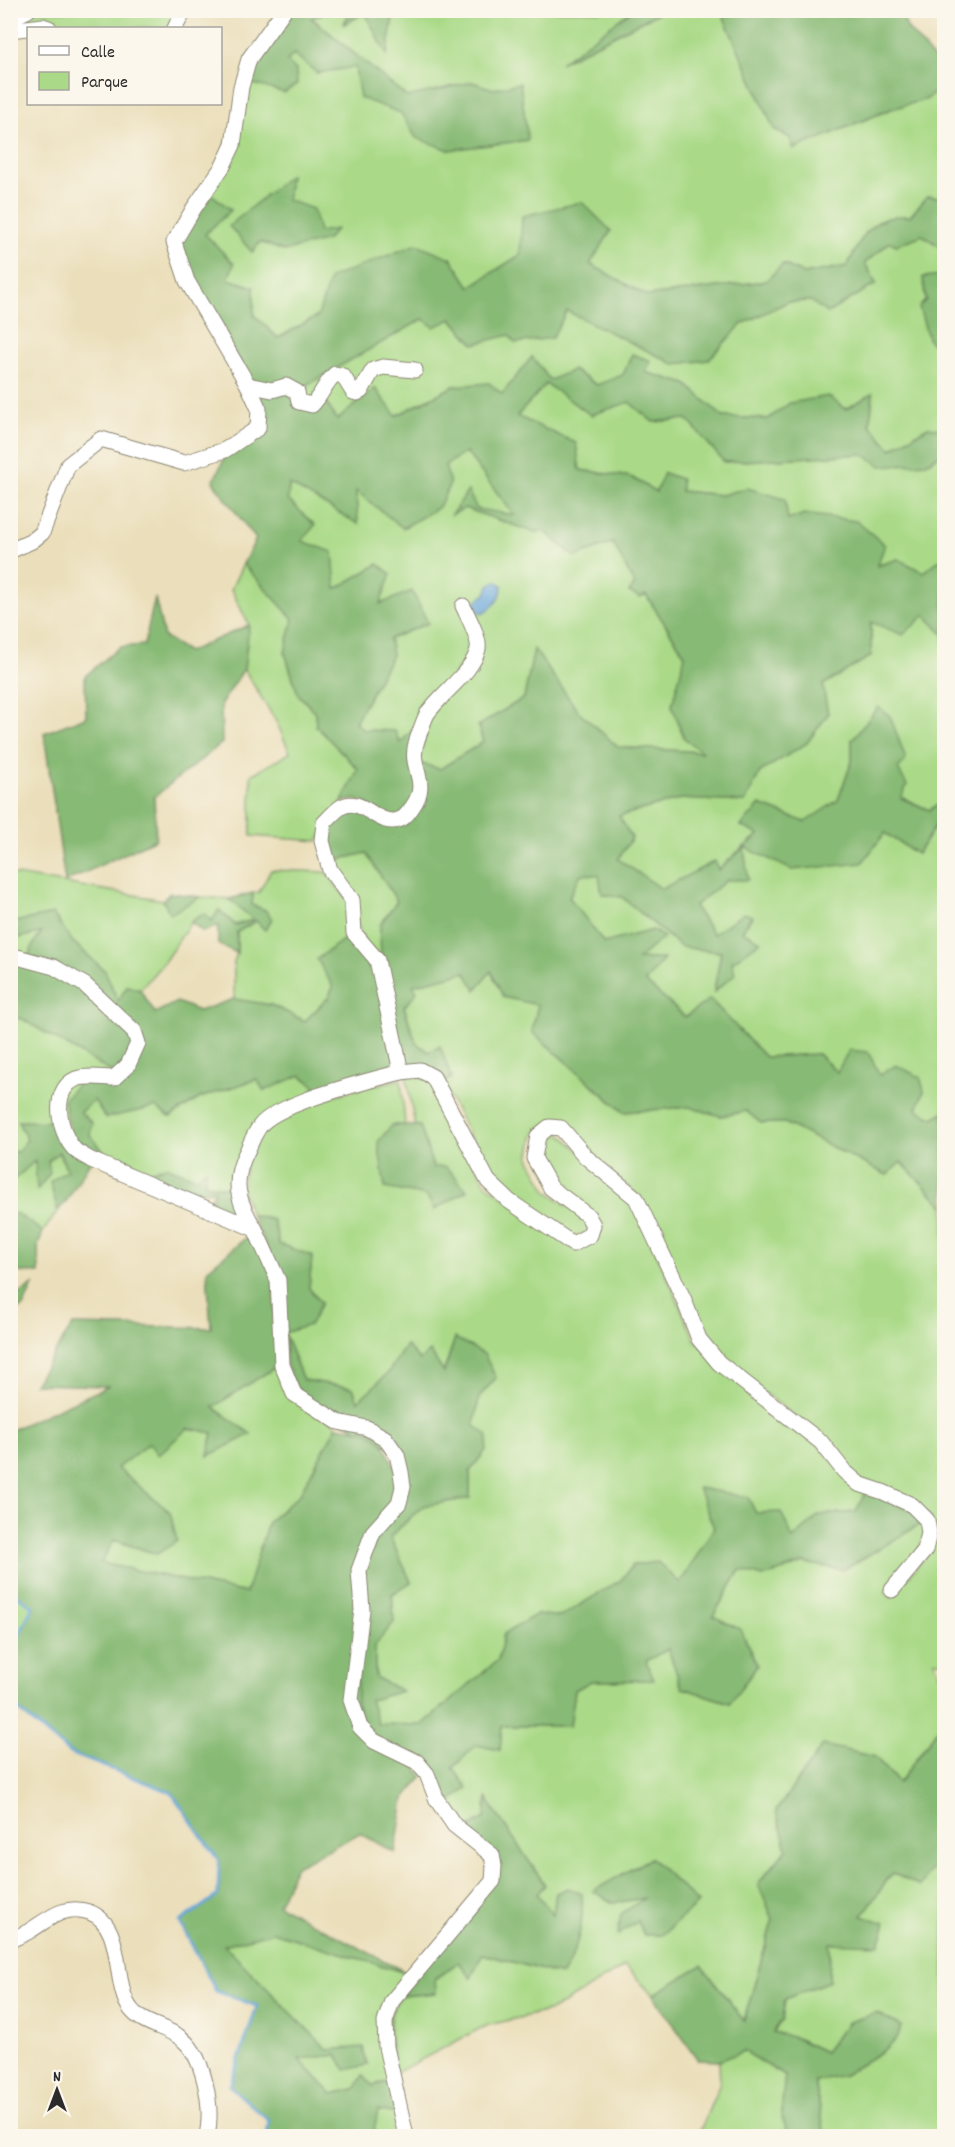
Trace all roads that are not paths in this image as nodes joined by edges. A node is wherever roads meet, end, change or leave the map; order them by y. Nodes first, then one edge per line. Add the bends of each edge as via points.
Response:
1 (28, 10) edge
2 (184, 10) edge
3 (284, 10) edge
4 (10, 19) edge
5 (176, 27) edge
6 (27, 28) edge
7 (10, 30) edge
8 (416, 370) dead end
9 (248, 385) junction
10 (10, 551) edge
11 (463, 606) dead end
12 (10, 955) edge
13 (401, 1072) junction
14 (255, 1229) junction
15 (892, 1590) dead end
16 (10, 1940) edge
17 (207, 2136) edge
18 (406, 2136) edge

1 - 4 street
2 - 5 street
3 - 9 street via 249,59 233,145 174,242 186,281
6 - 7 street
8 - 9 street via 374,370 357,393 343,376 335,374 312,405 299,402 297,392 286,386 272,390
9 - 10 street via 259,409 258,428 225,450 184,463 101,439 68,465 42,533
11 - 13 street via 478,649 465,674 427,715 414,763 422,786 419,798 401,819 382,819 357,804 343,806 324,823 322,841 327,860 352,900 354,933 377,960
12 - 14 street via 54,967 86,985 134,1031 138,1043 128,1065 114,1078 78,1079 67,1085 60,1098 66,1136 75,1149 91,1160
13 - 14 street via 289,1106 260,1125 242,1161 238,1188 243,1209
13 - 15 street via 420,1070 433,1077 489,1181 509,1201 573,1244 590,1235 593,1225 588,1216 551,1188 534,1158 538,1136 549,1127 561,1128 586,1157 636,1198 699,1339 719,1363 821,1442 859,1484 912,1505 927,1520 925,1550
14 - 18 street via 278,1280 282,1365 294,1394 338,1422 367,1428 385,1438 397,1455 401,1472 399,1503 374,1532 359,1570 362,1610 351,1700 360,1727 374,1740 417,1762 454,1825 492,1855 494,1866 493,1881 392,2001 385,2022 386,2047
16 - 17 street via 52,1914 91,1912 104,1922 112,1937 126,2001 133,2012 177,2035 195,2057 209,2103

